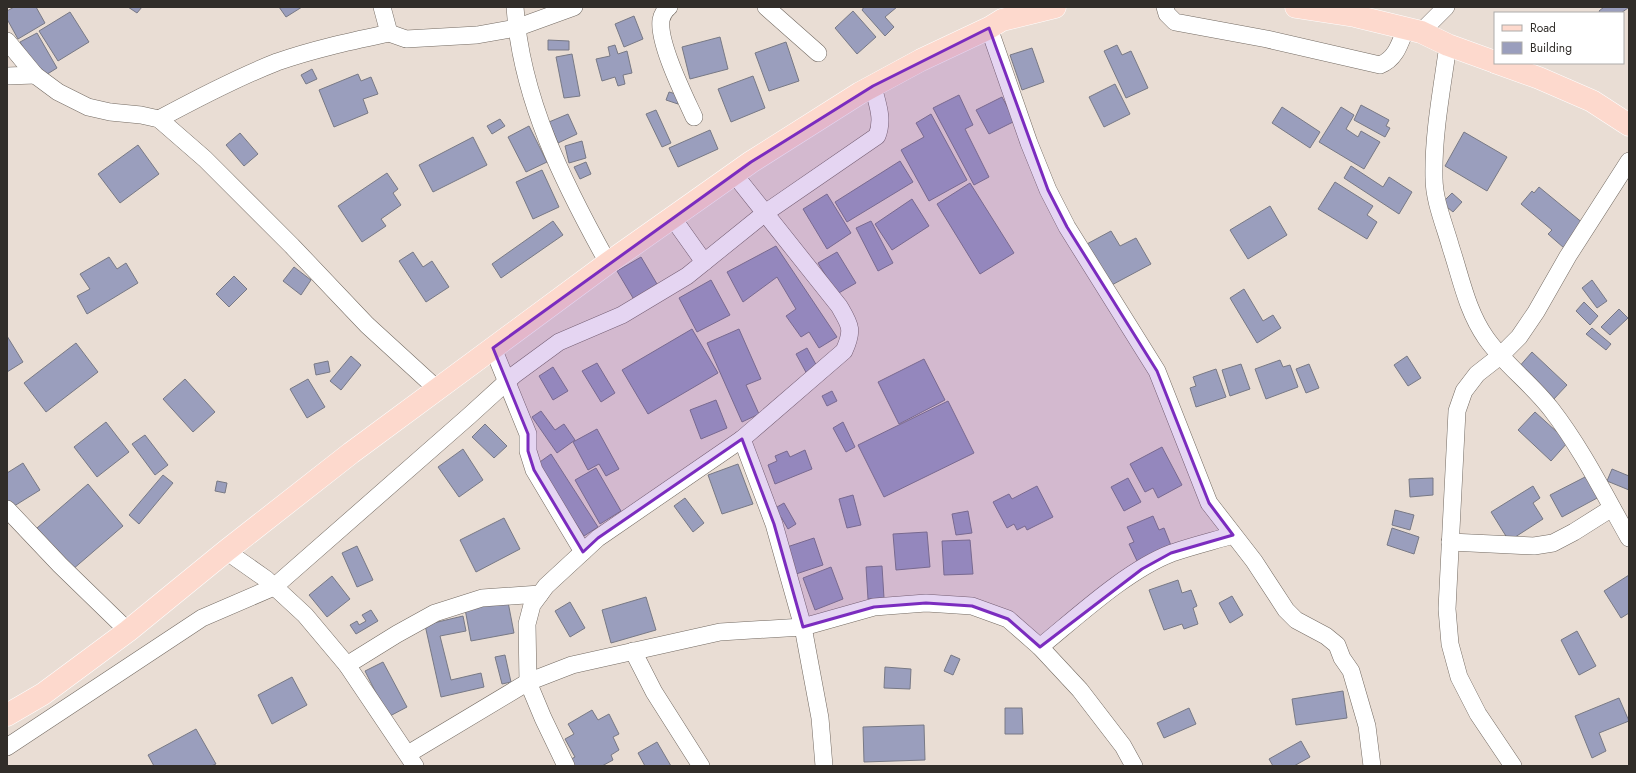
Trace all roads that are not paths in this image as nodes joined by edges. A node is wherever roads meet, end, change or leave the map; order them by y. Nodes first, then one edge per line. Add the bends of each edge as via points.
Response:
1 (382, 7) edge
2 (515, 7) edge
3 (574, 7) edge
4 (669, 7) edge
5 (766, 7) edge
6 (1055, 7) edge
7 (1165, 7) edge
8 (1296, 7) edge
9 (1446, 7) edge
10 (516, 28) junction
11 (989, 28) junction
12 (1413, 30) junction
13 (389, 33) junction
14 (7, 41) edge
15 (1448, 46) junction
16 (818, 53) dead end
17 (1494, 62) edge
18 (1499, 64) edge
19 (35, 75) junction
20 (7, 76) edge
21 (873, 86) junction
22 (694, 117) dead end
23 (160, 119) junction
24 (1629, 125) edge
25 (1629, 161) edge
26 (734, 174) junction
27 (765, 213) junction
28 (672, 217) junction
29 (704, 262) junction
30 (608, 263) junction
31 (493, 348) junction
32 (1500, 356) junction
33 (507, 381) junction
34 (437, 390) junction
35 (742, 439) junction
36 (1612, 508) junction
37 (7, 509) edge
38 (1234, 535) junction
39 (1629, 538) edge
40 (1450, 542) junction
41 (226, 551) junction
42 (583, 552) junction
43 (274, 587) junction
44 (540, 594) junction
45 (803, 627) junction
46 (128, 631) junction
47 (1040, 647) junction
48 (633, 651) junction
49 (348, 666) junction
50 (528, 682) junction
51 (38, 697) junction
52 (7, 715) edge
53 (50, 719) junction
54 (7, 747) edge
55 (412, 760) edge
56 (566, 766) edge
57 (701, 766) edge
58 (824, 766) edge
59 (1134, 766) edge
60 (1372, 766) edge
61 (1513, 766) edge

1 - 13 street
2 - 10 street
3 - 10 street
4 - 22 street via 661,20 662,34 671,65
5 - 16 street
6 - 11 main road via 1002,20
7 - 12 street via 1167,14 1175,22 1197,28 1267,39 1380,65 1388,62
8 - 12 main road via 1355,16
9 - 12 street
10 - 13 street via 477,35 406,39
10 - 30 street via 531,96 554,157
11 - 21 main road
11 - 38 street via 1048,190 1071,234 1157,371 1209,502
12 - 15 main road
13 - 23 street via 324,47 278,62 208,93
14 - 19 street
15 - 17 main road
15 - 32 street via 1437,123 1434,179 1464,293 1474,319
18 - 24 main road via 1592,101
19 - 20 street
19 - 23 street via 58,92 88,107
21 - 26 main road
21 - 27 street via 881,116 877,136
23 - 34 street via 205,159 366,325
25 - 32 street via 1568,256 1536,312 1519,337
26 - 27 street
26 - 28 main road
27 - 29 street
27 - 35 street via 839,306 849,324 850,338 844,351
28 - 29 street
28 - 30 main road
29 - 33 street via 687,276 622,315 558,342
30 - 31 main road
31 - 33 street
31 - 34 main road
32 - 36 street via 1550,408 1576,445
32 - 40 street via 1477,374 1464,391 1457,411
33 - 42 street via 528,434 528,451 534,470
33 - 43 street
34 - 41 main road via 351,453
35 - 42 street via 598,538
35 - 45 street via 774,524
36 - 39 street
36 - 40 street via 1553,543 1534,546
37 - 46 street
38 - 47 street via 1171,554 1142,569 1114,587
38 - 60 street via 1286,610 1296,620 1337,644 1342,658 1351,671 1359,698 1367,726
40 - 61 street via 1447,609 1450,644 1459,677 1478,714
41 - 43 street
41 - 46 main road
42 - 44 street
43 - 49 street via 305,615
43 - 53 street via 202,618
44 - 49 street via 482,598 435,613
44 - 50 street via 532,605 527,624
45 - 47 street via 874,607 926,604 972,606 1008,620
45 - 48 street via 720,632
45 - 58 street via 820,718
46 - 51 main road
47 - 59 street via 1080,690 1123,746
48 - 50 street via 572,665
48 - 57 street via 666,713
49 - 55 street
50 - 55 street
50 - 56 street
51 - 52 main road
51 - 53 street
53 - 54 street

